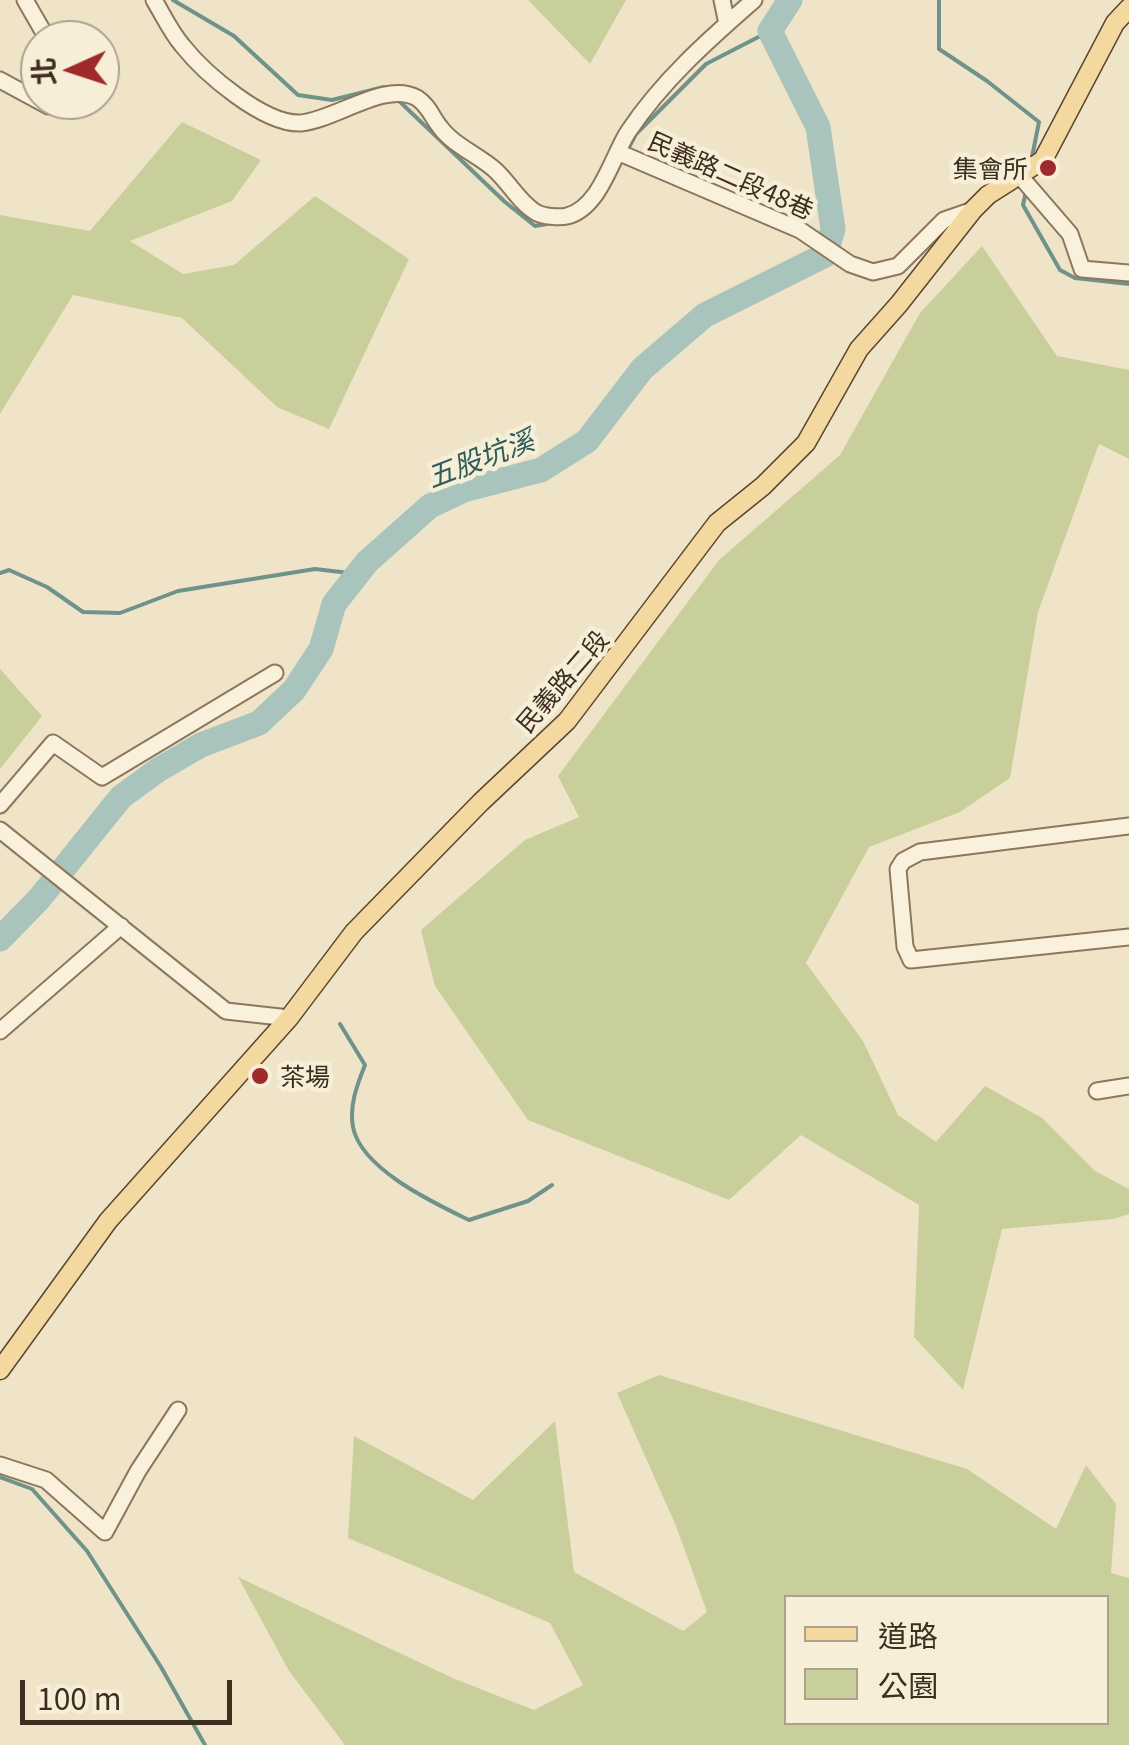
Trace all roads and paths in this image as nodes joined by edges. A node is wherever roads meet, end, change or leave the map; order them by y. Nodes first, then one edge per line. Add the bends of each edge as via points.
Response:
1 (154, 0) edge
2 (722, 0) edge
3 (754, 0) edge
4 (1129, 8) edge
5 (727, 24) junction
6 (620, 153) junction
7 (1024, 173) junction
8 (973, 210) junction
9 (1129, 273) edge
10 (275, 674) dead end
11 (0, 805) edge
12 (1129, 826) edge
13 (0, 830) edge
14 (121, 926) junction
15 (1129, 936) edge
16 (289, 1018) junction
17 (0, 1031) edge
18 (1129, 1086) edge
19 (1097, 1090) dead end
20 (0, 1370) edge
21 (178, 1410) dead end
22 (0, 1465) edge

1 - 6 street, 民義路二段48巷 via 182,46 228,90 284,122 318,120 396,93 420,100 440,128 496,170 540,215 568,216 590,201
2 - 5 street
3 - 5 street, 民義路二段48巷
4 - 7 main road, 民義路二段 via 1043,160
5 - 6 street, 民義路二段48巷 via 694,53 626,135
6 - 8 street, 民義路二段48巷 via 800,230 874,272 898,266 944,220
7 - 8 main road, 民義路二段
7 - 9 street via 1070,234 1082,268
8 - 16 main road, 民義路二段 via 858,349 806,443 717,523 567,721 354,932
10 - 11 street via 102,777 53,742
12 - 15 street via 920,852 898,868 911,960
13 - 14 street
14 - 16 street via 226,1011
14 - 17 street
16 - 20 main road, 民義路二段 via 108,1221
18 - 19 street
21 - 22 street via 106,1532 46,1480

